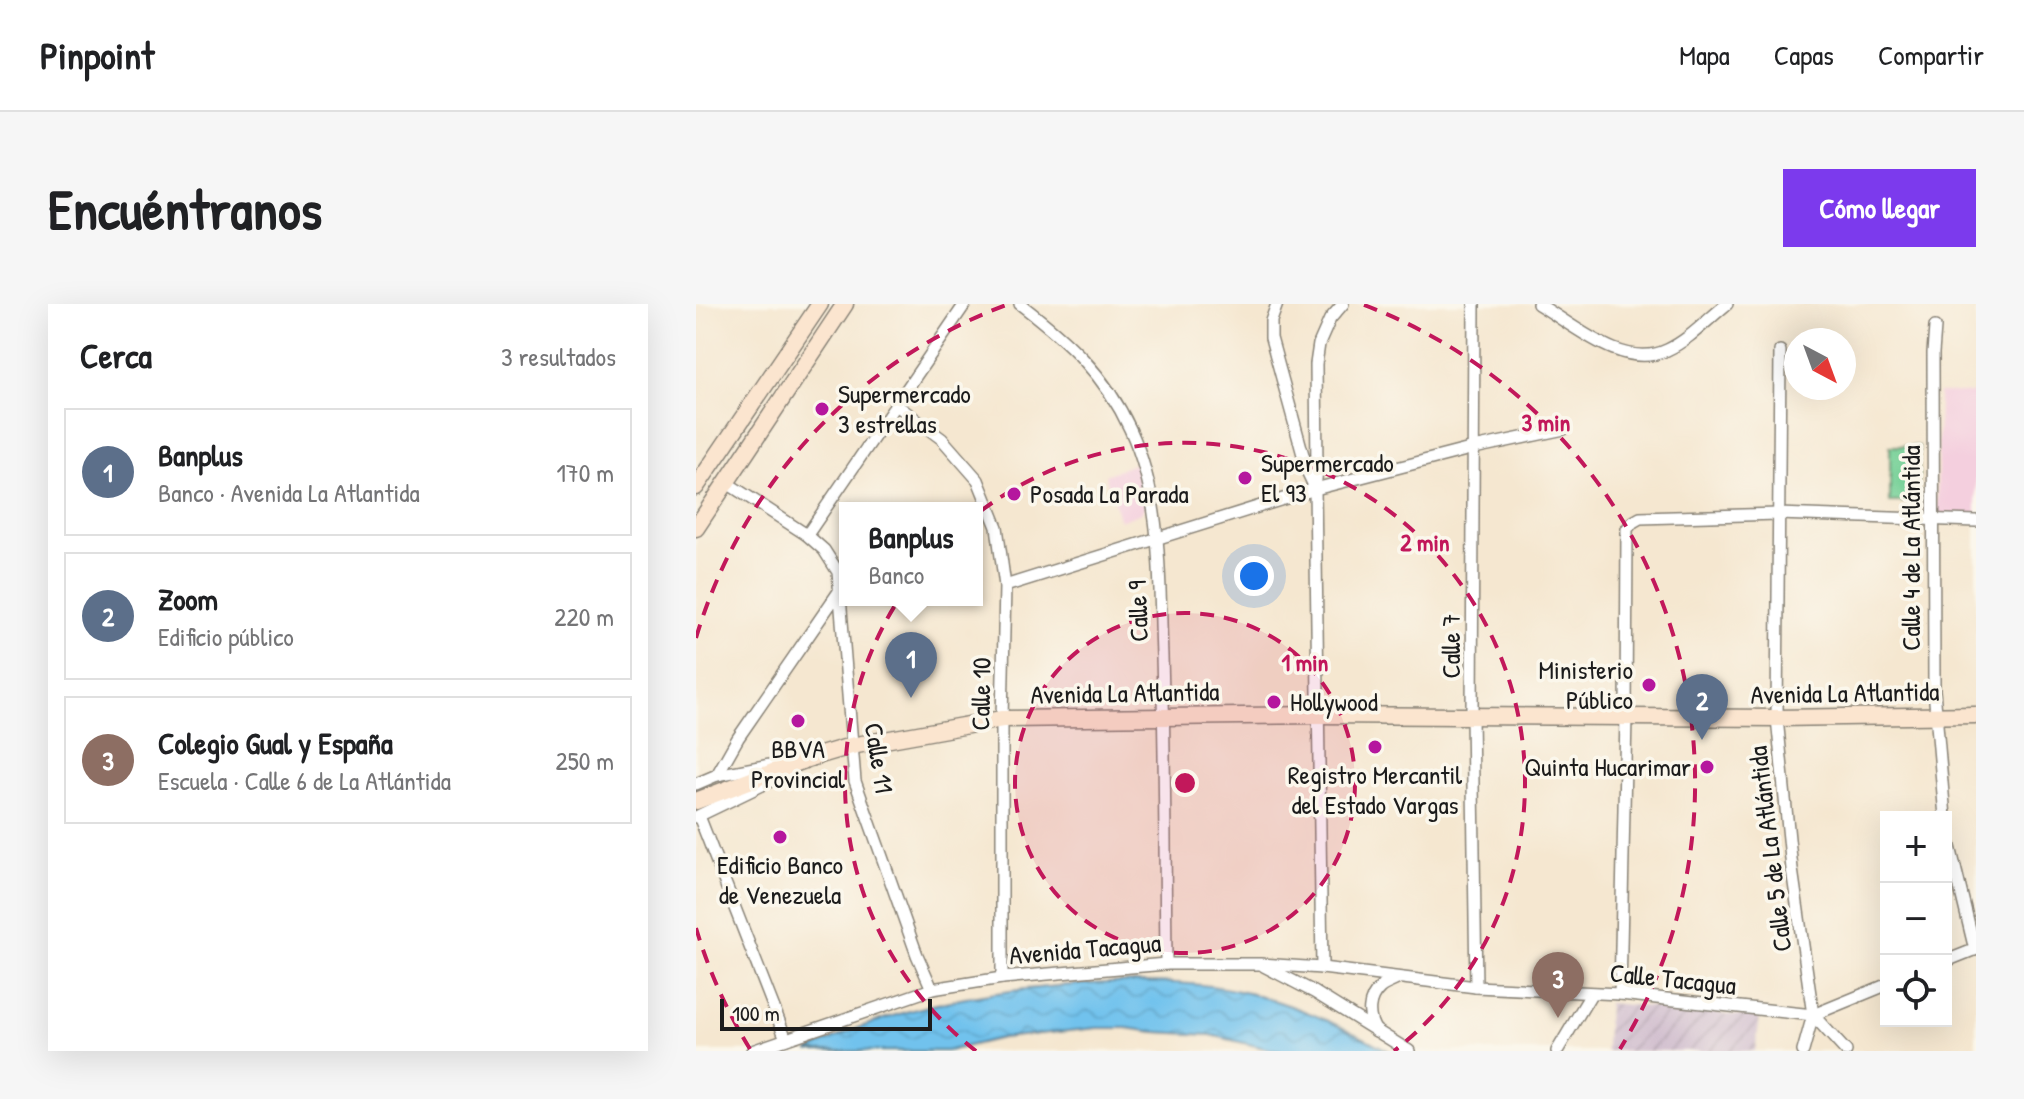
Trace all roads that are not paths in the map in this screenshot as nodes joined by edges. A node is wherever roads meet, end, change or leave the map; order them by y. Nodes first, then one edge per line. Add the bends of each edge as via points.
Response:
1 (820, 304) edge
2 (845, 304) edge
3 (965, 304) edge
4 (1020, 304) edge
5 (1277, 304) edge
6 (1343, 304) edge
7 (1474, 304) edge
8 (1538, 304) edge
9 (1727, 304) edge
10 (1935, 327) dead end
11 (1780, 351) dead end
12 (895, 404) junction
13 (1564, 429) dead end
14 (1474, 448) junction
15 (727, 483) junction
16 (696, 487) edge
17 (1315, 489) junction
18 (1778, 514) junction
19 (1933, 520) junction
20 (1976, 521) edge
21 (696, 528) edge
22 (807, 535) junction
23 (1158, 537) junction
24 (839, 580) edge
25 (1005, 586) junction
26 (839, 590) edge
27 (841, 606) edge
28 (1318, 715) junction
29 (1976, 715) edge
30 (1163, 716) junction
31 (1472, 716) junction
32 (1936, 716) junction
33 (1626, 717) junction
34 (1777, 718) junction
35 (1002, 719) junction
36 (851, 746) junction
37 (807, 759) junction
38 (717, 775) junction
39 (696, 784) edge
40 (697, 811) edge
41 (1944, 811) edge
42 (1952, 855) edge
43 (1975, 949) edge
44 (1952, 959) edge
45 (1166, 964) junction
46 (1260, 964) junction
47 (1322, 968) junction
48 (1002, 978) junction
49 (1398, 979) junction
50 (1476, 987) junction
51 (1880, 987) edge
52 (932, 989) junction
53 (1591, 994) junction
54 (1620, 994) junction
55 (1813, 1015) junction
56 (1377, 1032) junction
57 (786, 1039) junction
58 (752, 1051) edge
59 (1409, 1051) edge
60 (1557, 1051) edge
61 (1803, 1051) edge
62 (1846, 1051) edge

1 - 16 street
2 - 15 street
3 - 12 street
4 - 23 street, Calle 9 via 1086,360 1113,398 1139,453
5 - 17 street via 1271,338
6 - 17 street via 1319,344
7 - 14 street, Calle 7
8 - 9 street via 1604,345 1644,357 1670,349
10 - 19 street, Calle 4 de La Atlántida
11 - 18 street, Calle 5 de La Atlántida
12 - 22 street
12 - 25 street, Calle 10 via 942,439 978,480 997,527
13 - 14 street
14 - 17 street
14 - 31 street, Calle 7
15 - 21 street
15 - 22 street, Calle 11
17 - 23 street
17 - 28 street
18 - 19 street
18 - 33 street via 1640,518 1627,529
18 - 34 street, Calle 5 de La Atlántida
19 - 20 street
19 - 32 street, Calle 4 de La Atlántida
22 - 24 street, Calle 11 via 824,550
23 - 25 street
23 - 30 street, Calle 9
25 - 35 street, Calle 10
26 - 38 street
27 - 36 street, Calle 11
28 - 30 street, Avenida La Atlantida
28 - 31 street, Avenida La Atlantida
28 - 47 street
29 - 32 street, Avenida La Atlantida
30 - 35 street, Avenida La Atlantida
30 - 45 street, Calle 9
31 - 33 street, Avenida La Atlantida
31 - 50 street, Calle 7
32 - 34 street, Avenida La Atlantida
32 - 41 street, Calle 4 de La Atlántida
33 - 34 street, Avenida La Atlantida
33 - 54 street
34 - 55 street, Calle 5 de La Atlántida
35 - 36 street, Avenida La Atlantida
35 - 48 street, Calle 10
36 - 37 street, Avenida La Atlantida
36 - 52 street, Calle 11 via 855,781
37 - 38 street
37 - 40 street, Avenida La Atlantida
38 - 39 street
40 - 57 street
42 - 43 street
43 - 44 street
45 - 46 street, Avenida Tacagua
45 - 48 street, Avenida Tacagua
46 - 47 street, Calle Tacagua
46 - 56 street, Avenida Tacagua
47 - 49 street, Calle Tacagua
48 - 52 street, Avenida Tacagua
49 - 50 street, Calle Tacagua
49 - 56 street via 1380,987 1372,999 1370,1021
50 - 53 street, Calle Tacagua
51 - 55 street, Calle Tacagua
52 - 57 street, Avenida Tacagua
53 - 54 street, Calle Tacagua
53 - 60 street
54 - 55 street, Calle Tacagua
55 - 61 street, Calle 5 de La Atlántida
55 - 62 street
56 - 59 street, Avenida Tacagua
57 - 58 street, Avenida Tacagua

